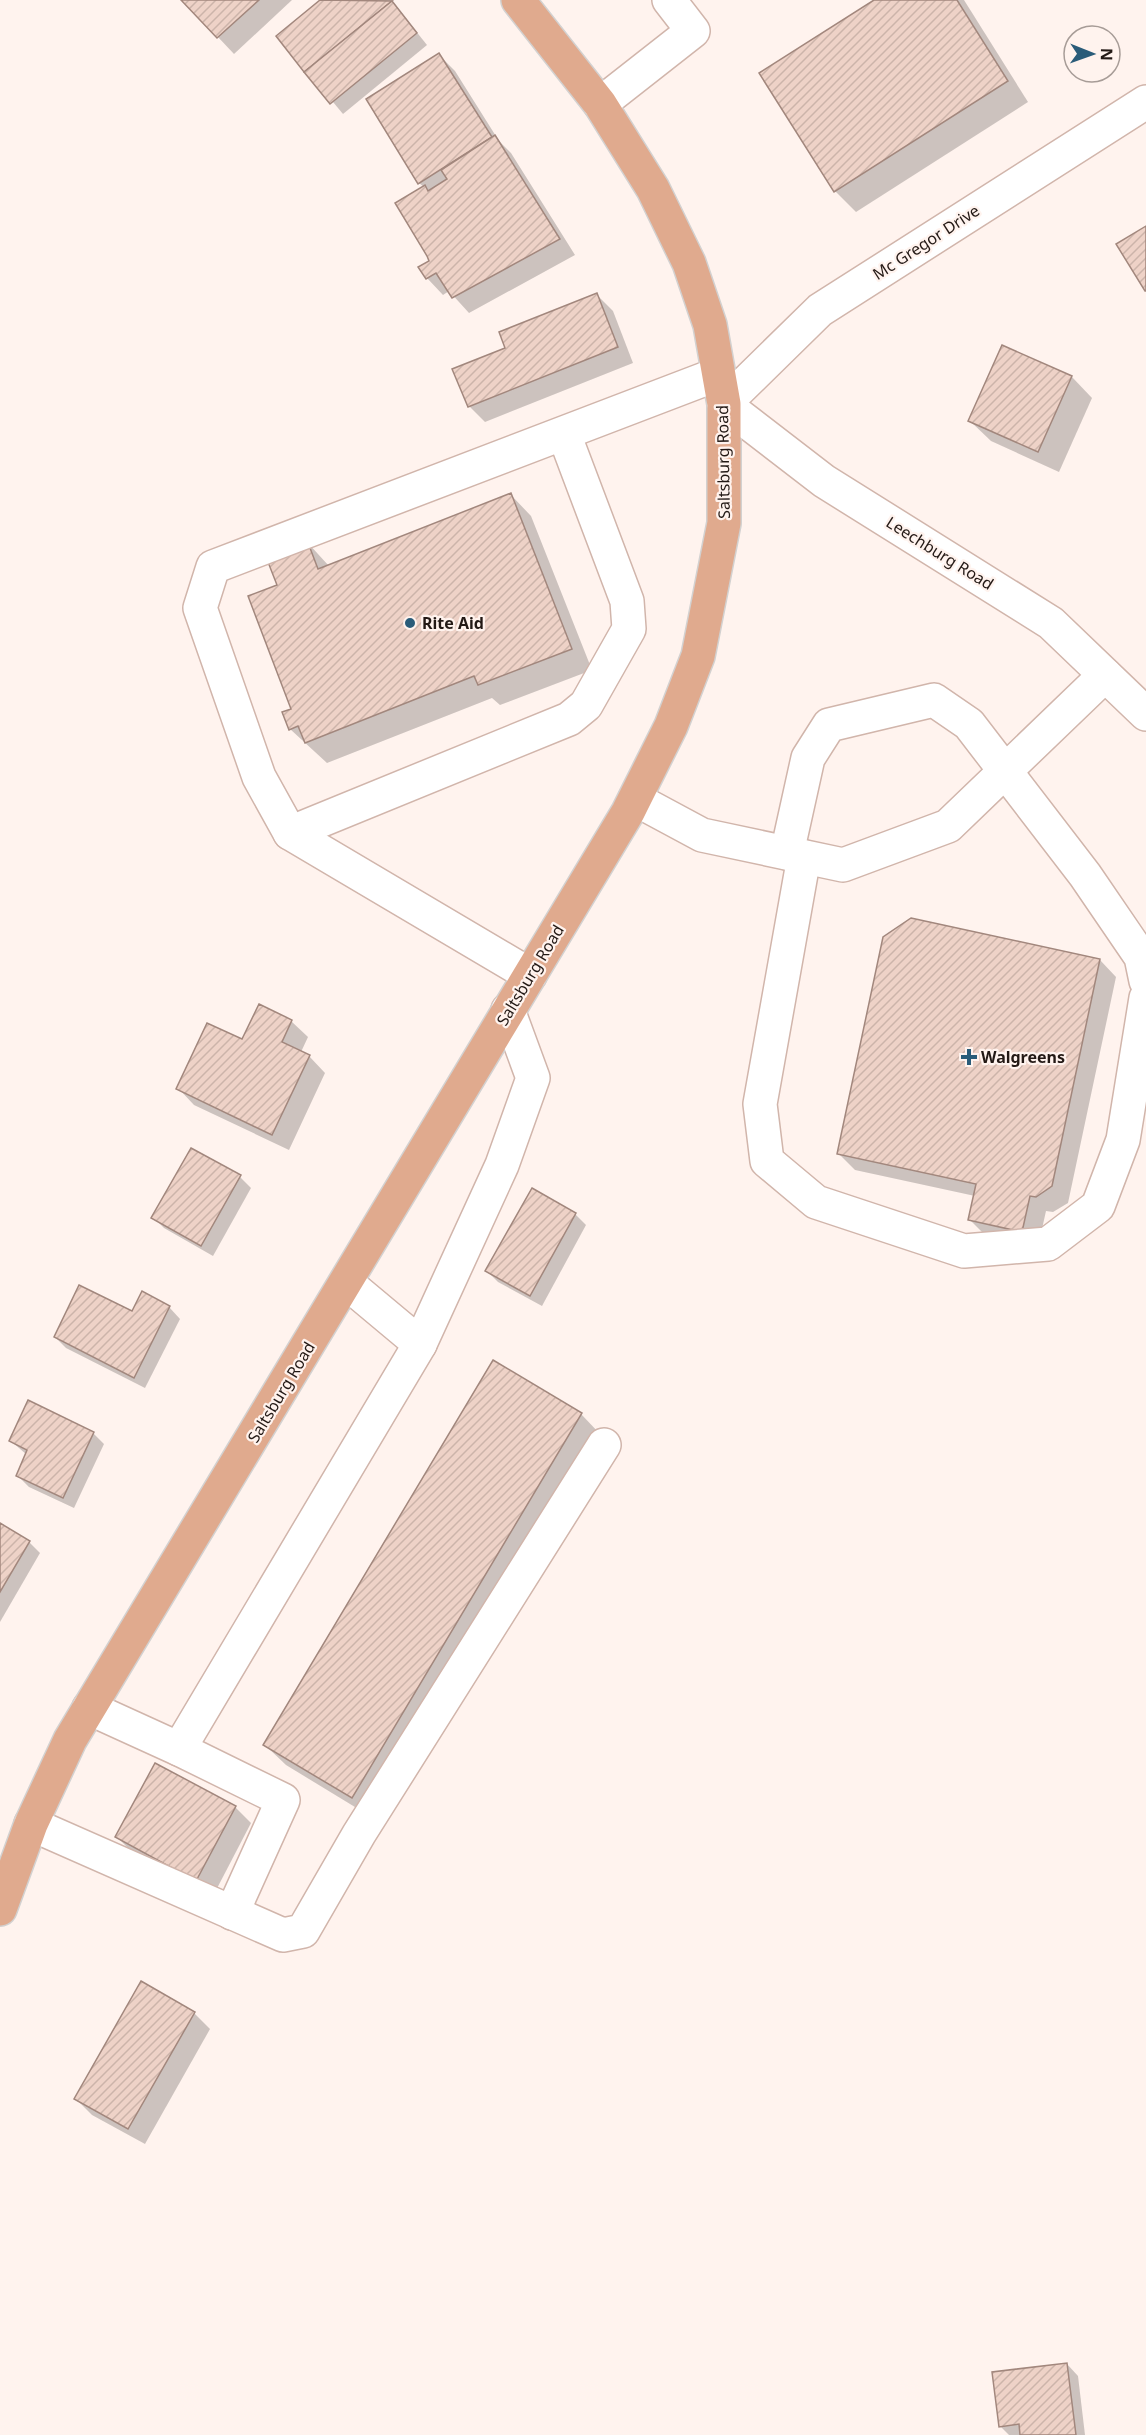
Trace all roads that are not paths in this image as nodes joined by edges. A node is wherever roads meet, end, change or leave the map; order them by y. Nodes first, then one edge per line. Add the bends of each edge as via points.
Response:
1 (518, 0) edge
2 (669, 0) edge
3 (1146, 102) edge
4 (600, 104) junction
5 (721, 389) junction
6 (564, 434) junction
7 (1105, 675) junction
8 (1146, 714) edge
9 (1005, 771) junction
10 (634, 799) junction
11 (290, 833) junction
12 (796, 855) junction
13 (530, 975) junction
14 (1146, 981) edge
15 (1146, 998) edge
16 (508, 1010) junction
17 (347, 1283) junction
18 (420, 1344) junction
19 (604, 1445) dead end
20 (89, 1707) junction
21 (178, 1749) junction
22 (31, 1824) junction
23 (0, 1909) edge
24 (232, 1913) junction

1 - 4 main road, Saltsburg Road
2 - 4 street via 693,31
3 - 5 street, Mc Gregor Drive via 820,310
4 - 5 main road, Saltsburg Road via 653,189 689,263 710,326
5 - 6 street
5 - 7 street, Leechburg Road via 824,481 1051,622
5 - 10 main road, Saltsburg Road via 724,523 698,656 671,726
6 - 11 street via 627,601 628,629 586,705 569,719
6 - 11 street via 213,567 200,608 259,777
7 - 8 street, Leechburg Road
7 - 9 street
9 - 12 street via 948,826 843,865
9 - 12 street via 969,724 934,700 829,725 808,758
9 - 14 street via 1085,875 1141,957
10 - 12 street via 702,835
10 - 13 main road, Saltsburg Road
11 - 13 street
12 - 15 street via 760,1104 767,1161 816,1202 964,1251 1048,1244 1098,1206 1123,1140
13 - 16 main road, Saltsburg Road
16 - 17 main road, Saltsburg Road
16 - 18 street via 533,1078 501,1165
17 - 18 street
17 - 20 main road, Saltsburg Road
18 - 21 street
19 - 24 street via 359,1834 303,1930 283,1935
20 - 21 street
20 - 22 main road, Saltsburg Road
21 - 24 street via 283,1800
22 - 23 main road, Saltsburg Road
22 - 24 street

